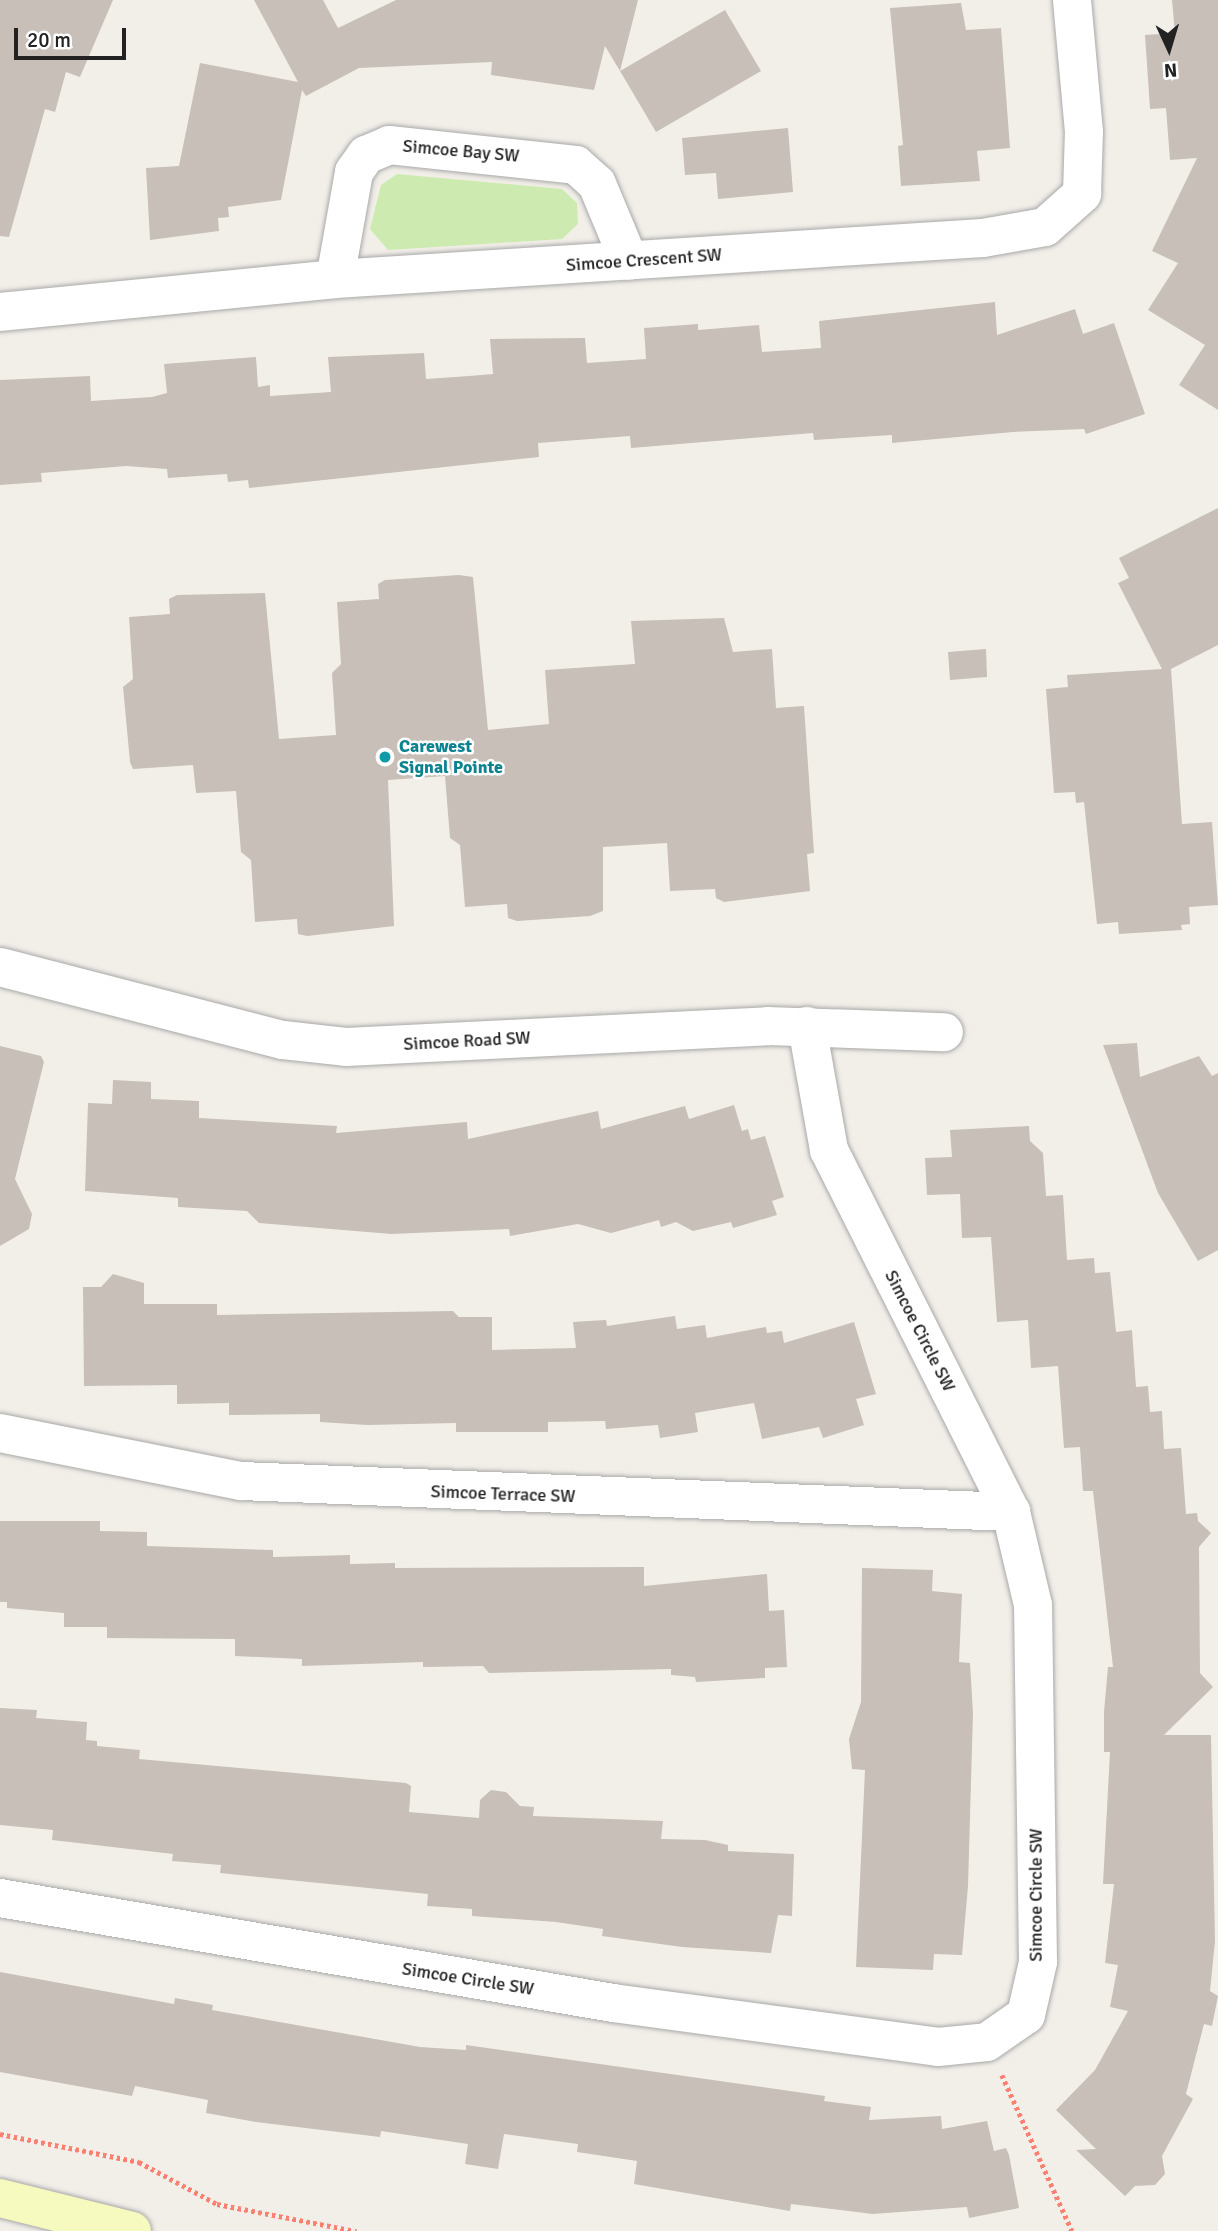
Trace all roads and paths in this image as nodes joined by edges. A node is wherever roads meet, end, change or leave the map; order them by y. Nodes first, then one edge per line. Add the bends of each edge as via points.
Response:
1 (1072, 0) edge
2 (629, 261) junction
3 (335, 279) junction
4 (0, 312) edge
5 (0, 967) edge
6 (807, 1026) junction
7 (944, 1032) dead end
8 (0, 1433) edge
9 (1010, 1512) junction
10 (0, 1898) edge
11 (987, 2042) junction
12 (0, 2134) edge
13 (0, 2199) edge
14 (132, 2231) edge
15 (356, 2231) edge
16 (1072, 2231) edge

1 - 2 street, Simcoe Crescent SW via 1084,132 1082,194 1045,227 983,238
2 - 3 street, Simcoe Crescent SW
2 - 3 street, Simcoe Bay SW via 597,184 576,165 389,145 366,155 354,172
3 - 4 street, Simcoe Crescent SW
5 - 6 street, Simcoe Road SW via 283,1040 346,1046
6 - 7 street, Simcoe Road SW
6 - 9 street, Simcoe Circle SW via 829,1150
8 - 9 street, Simcoe Terrace SW via 241,1481
9 - 11 street, Simcoe Circle SW via 1033,1605 1038,1962 1026,2015
10 - 11 street, Simcoe Circle SW via 613,2003 938,2047
11 - 16 path
12 - 15 path via 139,2162 217,2203
13 - 14 main road

